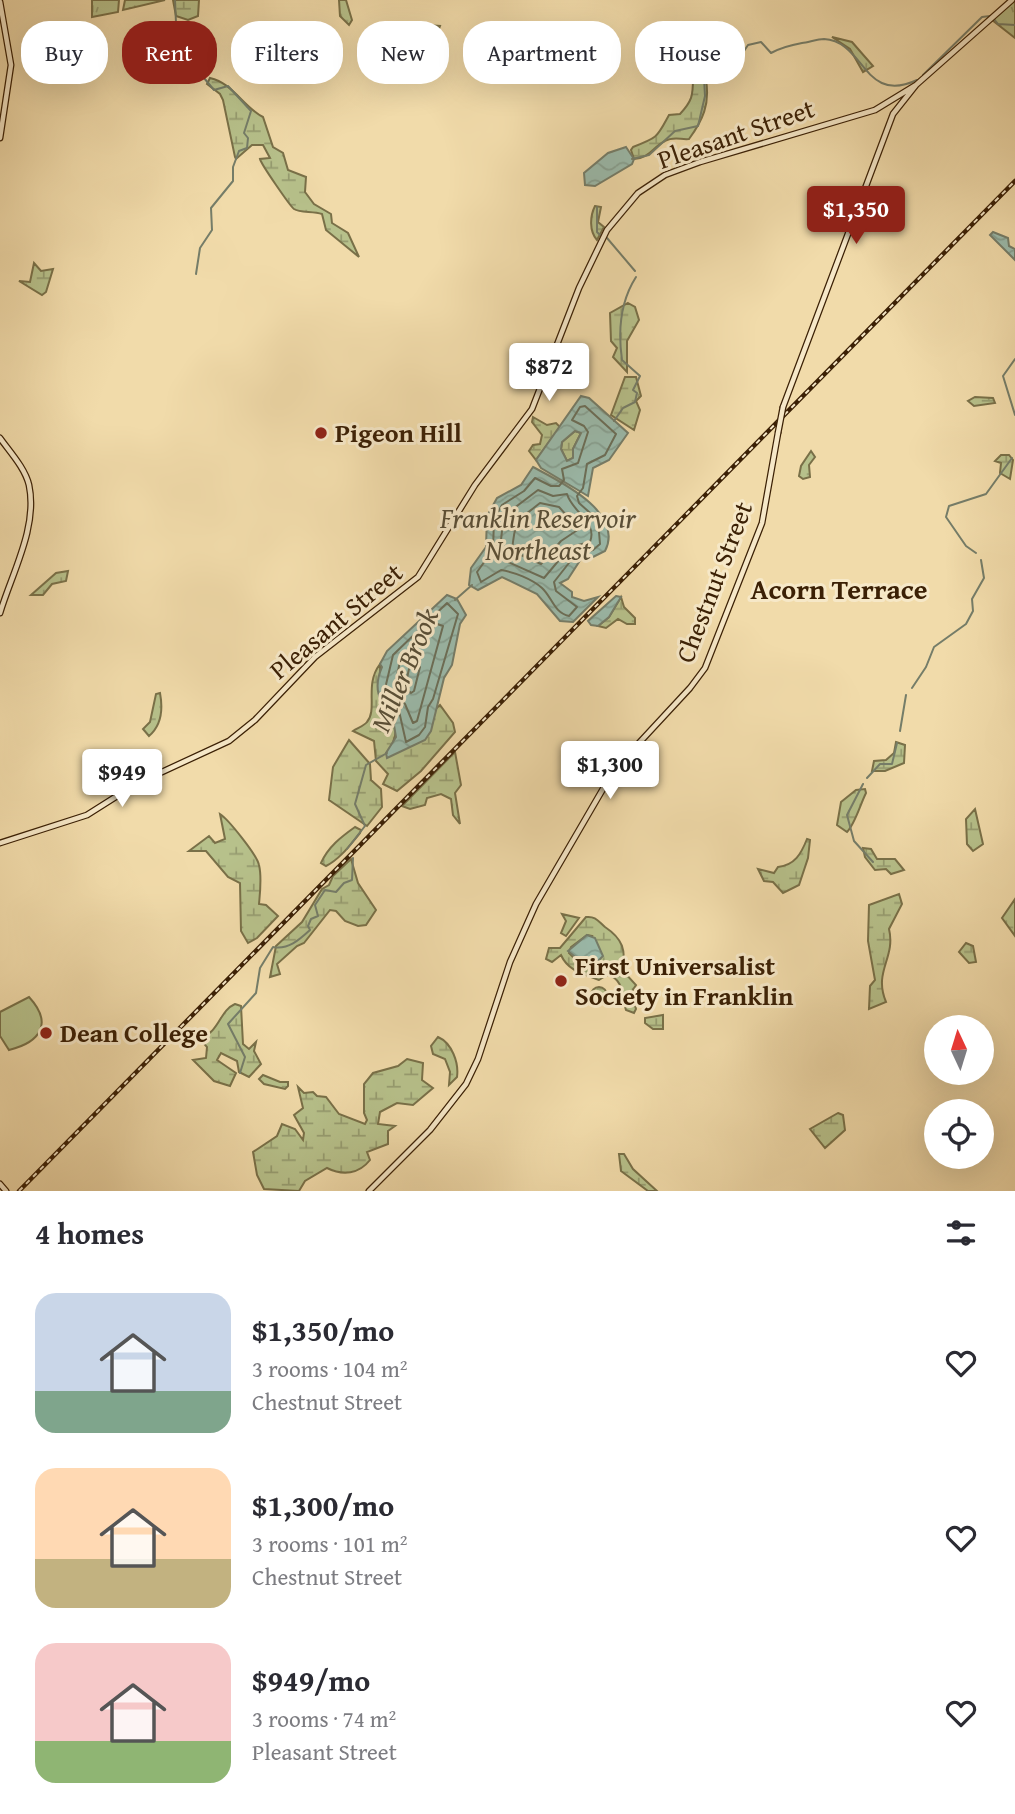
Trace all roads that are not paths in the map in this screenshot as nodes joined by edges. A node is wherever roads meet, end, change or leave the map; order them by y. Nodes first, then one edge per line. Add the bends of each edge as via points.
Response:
1 (1012, 0) edge
2 (0, 2) edge
3 (916, 85) junction
4 (889, 102) junction
5 (899, 106) junction
6 (884, 107) junction
7 (875, 110) junction
8 (892, 115) junction
9 (0, 138) edge
10 (0, 438) edge
11 (0, 613) edge
12 (0, 843) edge
13 (369, 1191) edge

1 - 3 main road, Chestnut Street
2 - 9 main road via 11,65
3 - 4 main road, Pleasant Street
3 - 5 main road, Chestnut Street
4 - 5 main road
4 - 7 main road, Pleasant Street
5 - 6 main road, Pleasant Street
5 - 8 main road, Chestnut Street
6 - 7 main road, Pleasant Street
6 - 8 main road
7 - 12 main road, Pleasant Street via 699,162 638,192 607,230 532,409 475,485 418,577 313,659 229,741 136,784 87,816
8 - 13 main road, Chestnut Street, bridge via 783,407 762,523 707,664 614,770 536,904 462,1091
10 - 11 main road via 29,484 30,508 28,530

